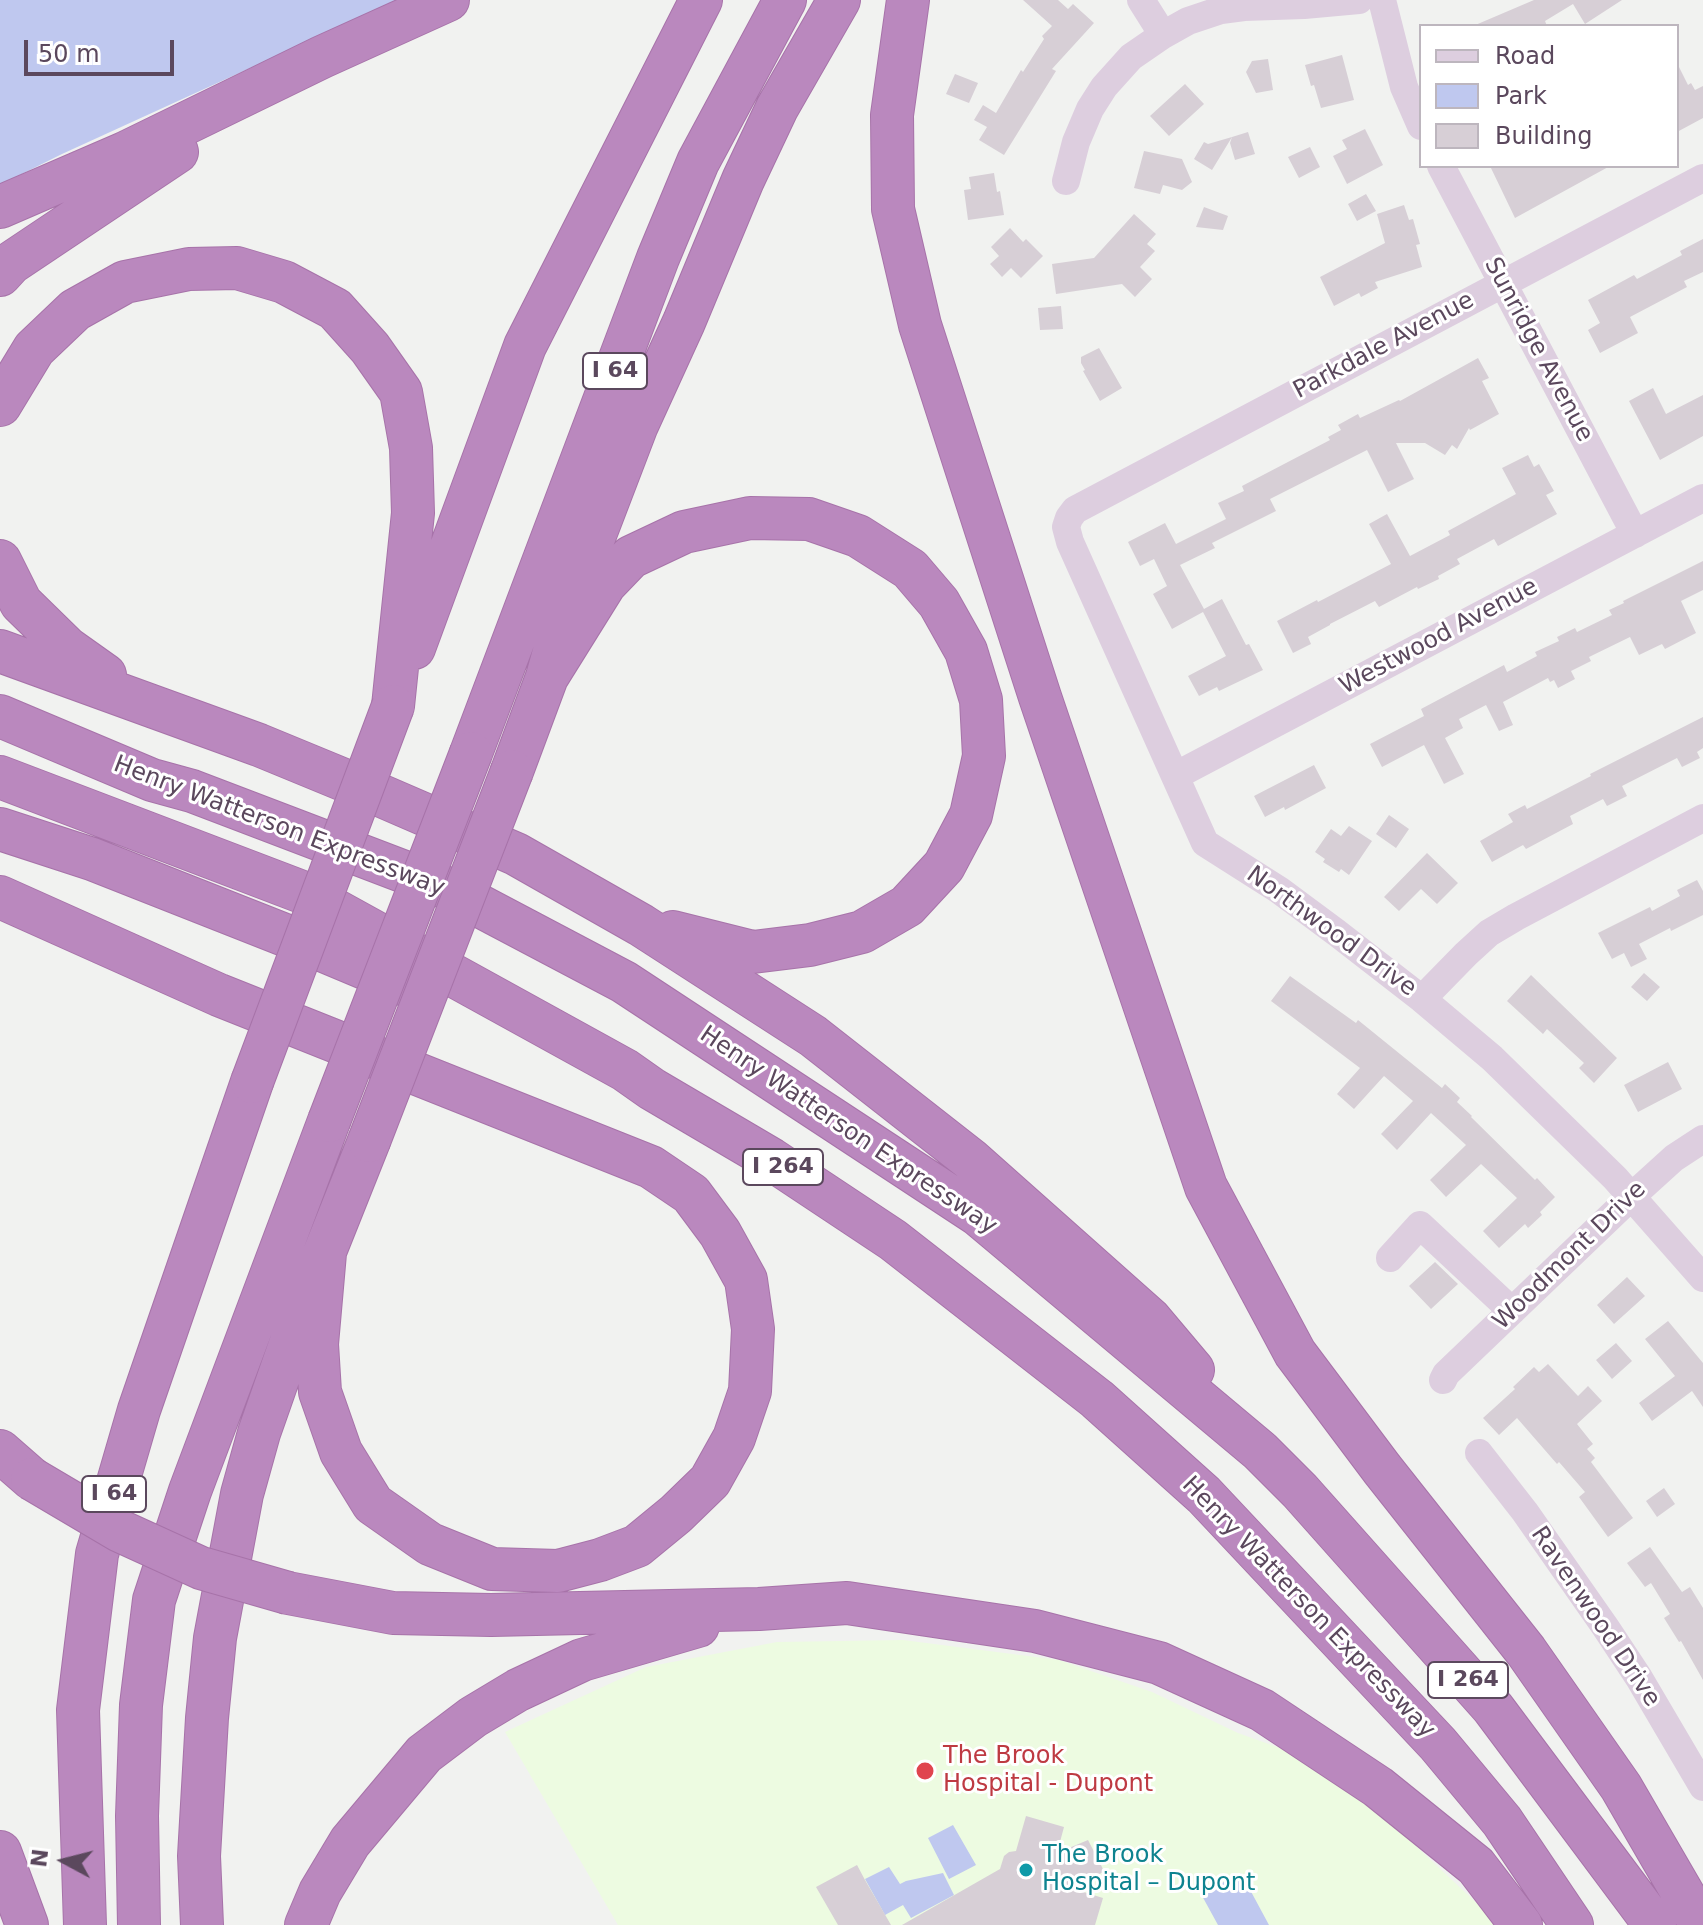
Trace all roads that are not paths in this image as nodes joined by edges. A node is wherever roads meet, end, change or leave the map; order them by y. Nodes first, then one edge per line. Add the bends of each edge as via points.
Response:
1 (448, 0) edge
2 (701, 0) edge
3 (785, 0) edge
4 (839, 0) edge
5 (908, 0) edge
6 (1141, 0) edge
7 (1359, 0) edge
8 (1382, 0) edge
9 (1163, 35) junction
10 (322, 57) junction
11 (1419, 121) edge
12 (1442, 168) edge
13 (1703, 178) edge
14 (1066, 181) dead end
15 (0, 207) edge
16 (0, 275) edge
17 (1502, 283) junction
18 (0, 405) edge
19 (1703, 498) edge
20 (1069, 518) joint
21 (1635, 534) junction
22 (0, 561) edge
23 (0, 651) edge
24 (547, 677) junction
25 (149, 705) junction
26 (393, 706) junction
27 (0, 716) edge
28 (1175, 776) junction
29 (0, 777) edge
30 (1703, 818) edge
31 (0, 829) edge
32 (0, 897) edge
33 (641, 925) junction
34 (1422, 999) junction
35 (1703, 1139) edge
36 (1631, 1197) junction
37 (325, 1253) junction
38 (1390, 1258) dead end
39 (1703, 1278) edge
40 (1512, 1311) junction
41 (1443, 1380) dead end
42 (0, 1451) edge
43 (1260, 1451) junction
44 (1479, 1453) dead end
45 (759, 1609) junction
46 (1438, 1744) junction
47 (1703, 1787) edge
48 (0, 1852) edge
49 (27, 1925) edge
50 (85, 1925) edge
51 (139, 1925) edge
52 (202, 1925) edge
53 (306, 1925) edge
54 (1521, 1925) edge
55 (1572, 1925) edge
56 (1655, 1925) edge
57 (1701, 1925) edge

1 - 10 highway
2 - 26 highway, I 64 via 525,346
3 - 51 highway, I 64, bridge via 698,162 675,217 190,1491 154,1600 141,1705
4 - 24 highway via 777,108 714,246 637,425 564,616
5 - 57 highway via 892,115 893,209 920,325 1206,1187 1295,1353 1526,1651 1621,1787
6 - 9 street
7 - 9 street via 1221,10
8 - 11 street via 1404,87
9 - 14 street via 1131,57 1104,87 1076,142
10 - 15 highway
10 - 16 highway
12 - 17 street, Sunridge Avenue
13 - 17 street, Parkdale Avenue
17 - 20 street, Parkdale Avenue via 1075,510
17 - 21 street, Sunridge Avenue
18 - 26 highway via 34,349 75,310 125,282 189,269 237,268 284,282 335,309 401,392 411,448 413,513
19 - 21 street, Westwood Avenue
20 - 28 street, Northwood Drive via 1070,542
21 - 28 street, Westwood Avenue
22 - 25 highway via 21,603 67,648
23 - 25 highway
24 - 33 highway via 605,584 631,557 684,532 750,518 809,519 858,536 910,569 939,603 966,651 981,700 984,756 971,815 944,866 907,906 862,932 753,952
24 - 37 highway, bridge
25 - 33 highway via 259,745 516,854
26 - 50 highway, I 64, bridge via 252,1082 139,1410 97,1554 78,1710
27 - 43 highway, Henry Watterson Expressway / I 264 via 152,780 444,887 624,982 977,1214
28 - 34 street, Northwood Drive via 1205,843 1279,890
29 - 46 highway, Henry Watterson Expressway / I 264 via 302,892 625,1070 893,1240 1097,1399 1204,1495
30 - 34 street via 1489,933
31 - 46 highway via 92,859 305,943 523,1036 765,1172 1058,1390
32 - 37 highway via 219,995 651,1167 691,1194 746,1280 753,1329 750,1391 734,1438 710,1481 676,1514 637,1546 600,1560 558,1571 492,1569 430,1544 373,1504 341,1452 320,1392 317,1344
33 - 43 highway via 813,1036 970,1159 1150,1319
34 - 36 street, Northwood Drive via 1492,1058
35 - 36 street, Woodmont Drive
36 - 39 street, Northwood Drive
36 - 40 street, Woodmont Drive
37 - 52 highway via 259,1433 215,1638 199,1856
38 - 40 street via 1420,1225
40 - 41 street, Woodmont Drive
42 - 45 highway, bridge via 32,1479 120,1531 201,1568 288,1593 393,1613
43 - 56 highway, Henry Watterson Expressway / I 264 via 1493,1708
44 - 47 street, Ravenwood Drive via 1606,1628
45 - 53 highway via 582,1660 473,1717 424,1754 350,1842
45 - 54 highway via 847,1603 1035,1631 1159,1663 1262,1710 1378,1787 1476,1866
46 - 55 highway, Henry Watterson Expressway / I 264 via 1502,1821
48 - 49 highway

